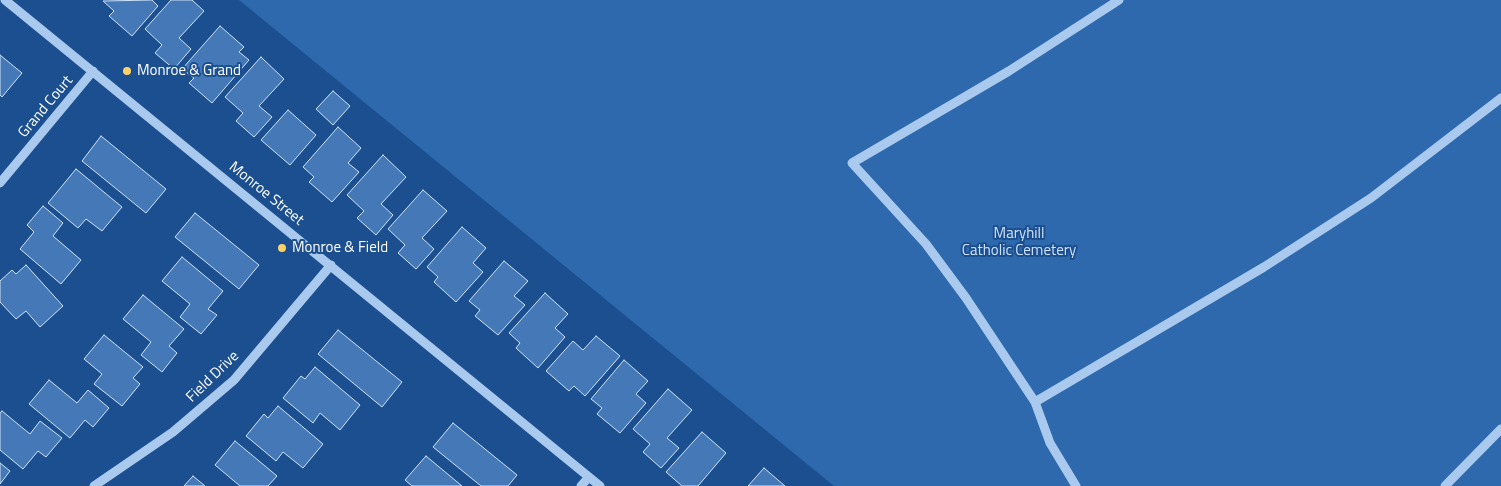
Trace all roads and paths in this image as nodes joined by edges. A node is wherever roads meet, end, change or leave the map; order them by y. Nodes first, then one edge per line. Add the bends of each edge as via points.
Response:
1 (6, 0) edge
2 (1119, 0) edge
3 (93, 71) junction
4 (1501, 98) edge
5 (0, 183) edge
6 (331, 265) junction
7 (1034, 402) junction
8 (1501, 428) edge
9 (589, 477) junction
10 (94, 486) edge
11 (580, 486) edge
12 (600, 486) edge
13 (1076, 486) edge
14 (1445, 486) edge

1 - 3 street, Monroe Street
2 - 7 street via 1010,71 852,163 926,244 966,298
3 - 5 street, Grand Court
3 - 6 street, Monroe Street
4 - 7 street via 1371,198 1256,272
6 - 9 street, Monroe Street
6 - 10 street, Field Drive via 234,380 173,432
7 - 13 street via 1050,443
8 - 14 street
9 - 11 street
9 - 12 street, Monroe Street

